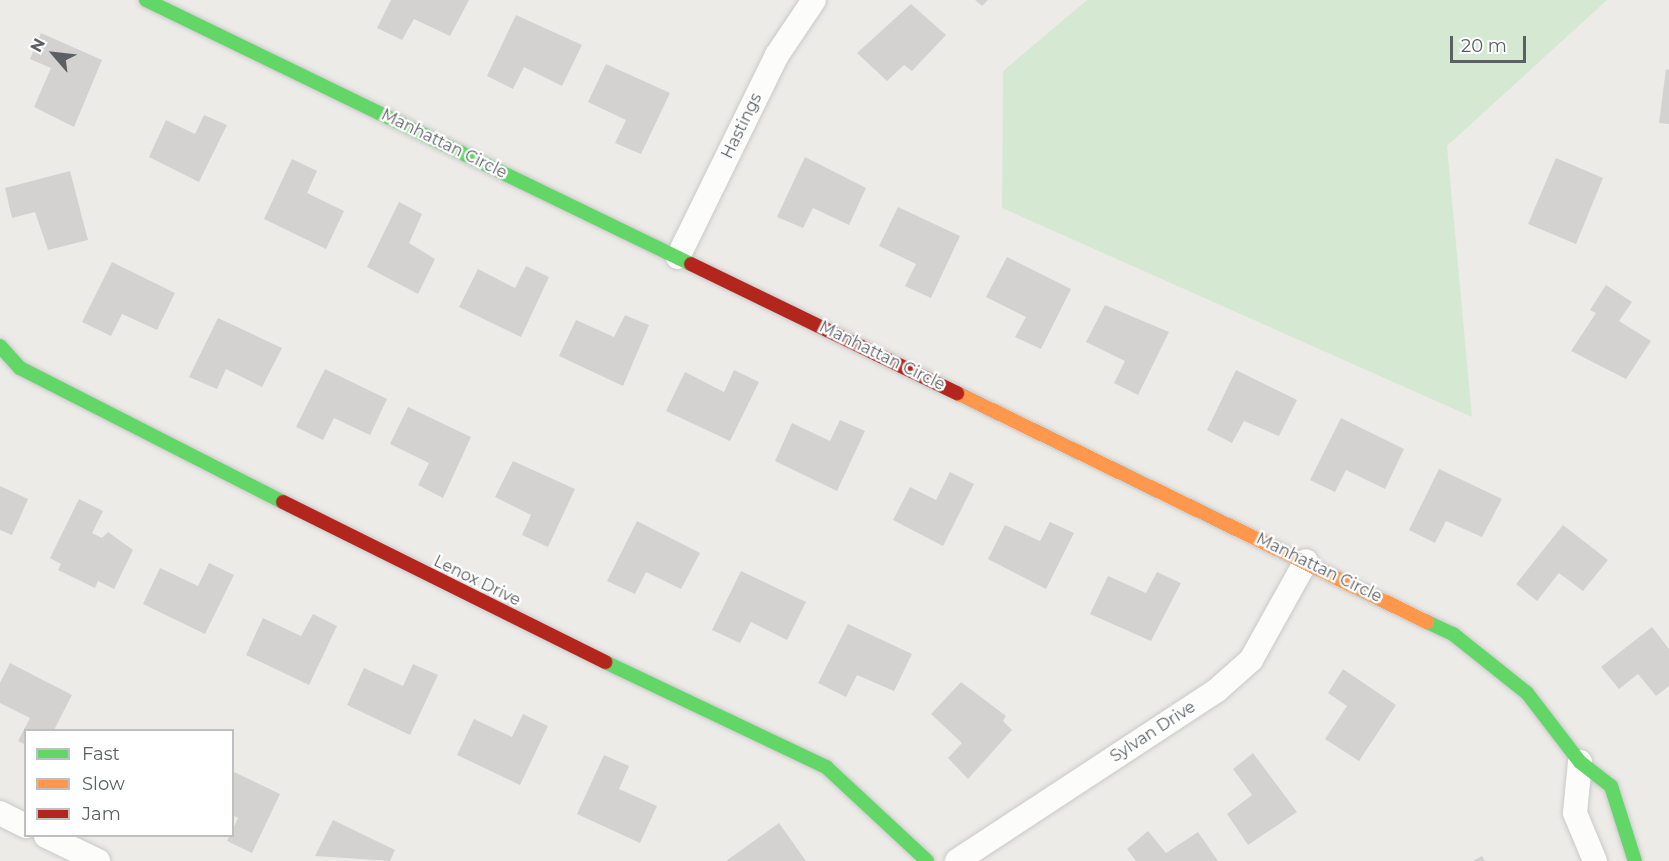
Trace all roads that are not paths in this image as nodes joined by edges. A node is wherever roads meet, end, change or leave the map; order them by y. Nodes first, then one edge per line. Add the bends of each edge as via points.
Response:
1 (146, 0) edge
2 (814, 0) edge
3 (678, 257) junction
4 (0, 346) edge
5 (1306, 561) junction
6 (1580, 762) junction
7 (0, 813) edge
8 (24, 825) edge
9 (48, 837) edge
10 (98, 861) edge
11 (927, 861) edge
12 (957, 861) edge
13 (1594, 861) edge
14 (1635, 861) edge

1 - 3 street, Manhattan Circle
2 - 3 street, Hastings via 777,55
3 - 5 street, Manhattan Circle
4 - 11 street, Lenox Drive via 30,373 485,605 826,768
5 - 6 street, Manhattan Circle via 1453,634 1527,693
5 - 12 street, Sylvan Drive via 1251,660 1224,683
6 - 13 street via 1575,813
6 - 14 street, Manhattan Circle via 1611,786
7 - 8 street
9 - 10 street

